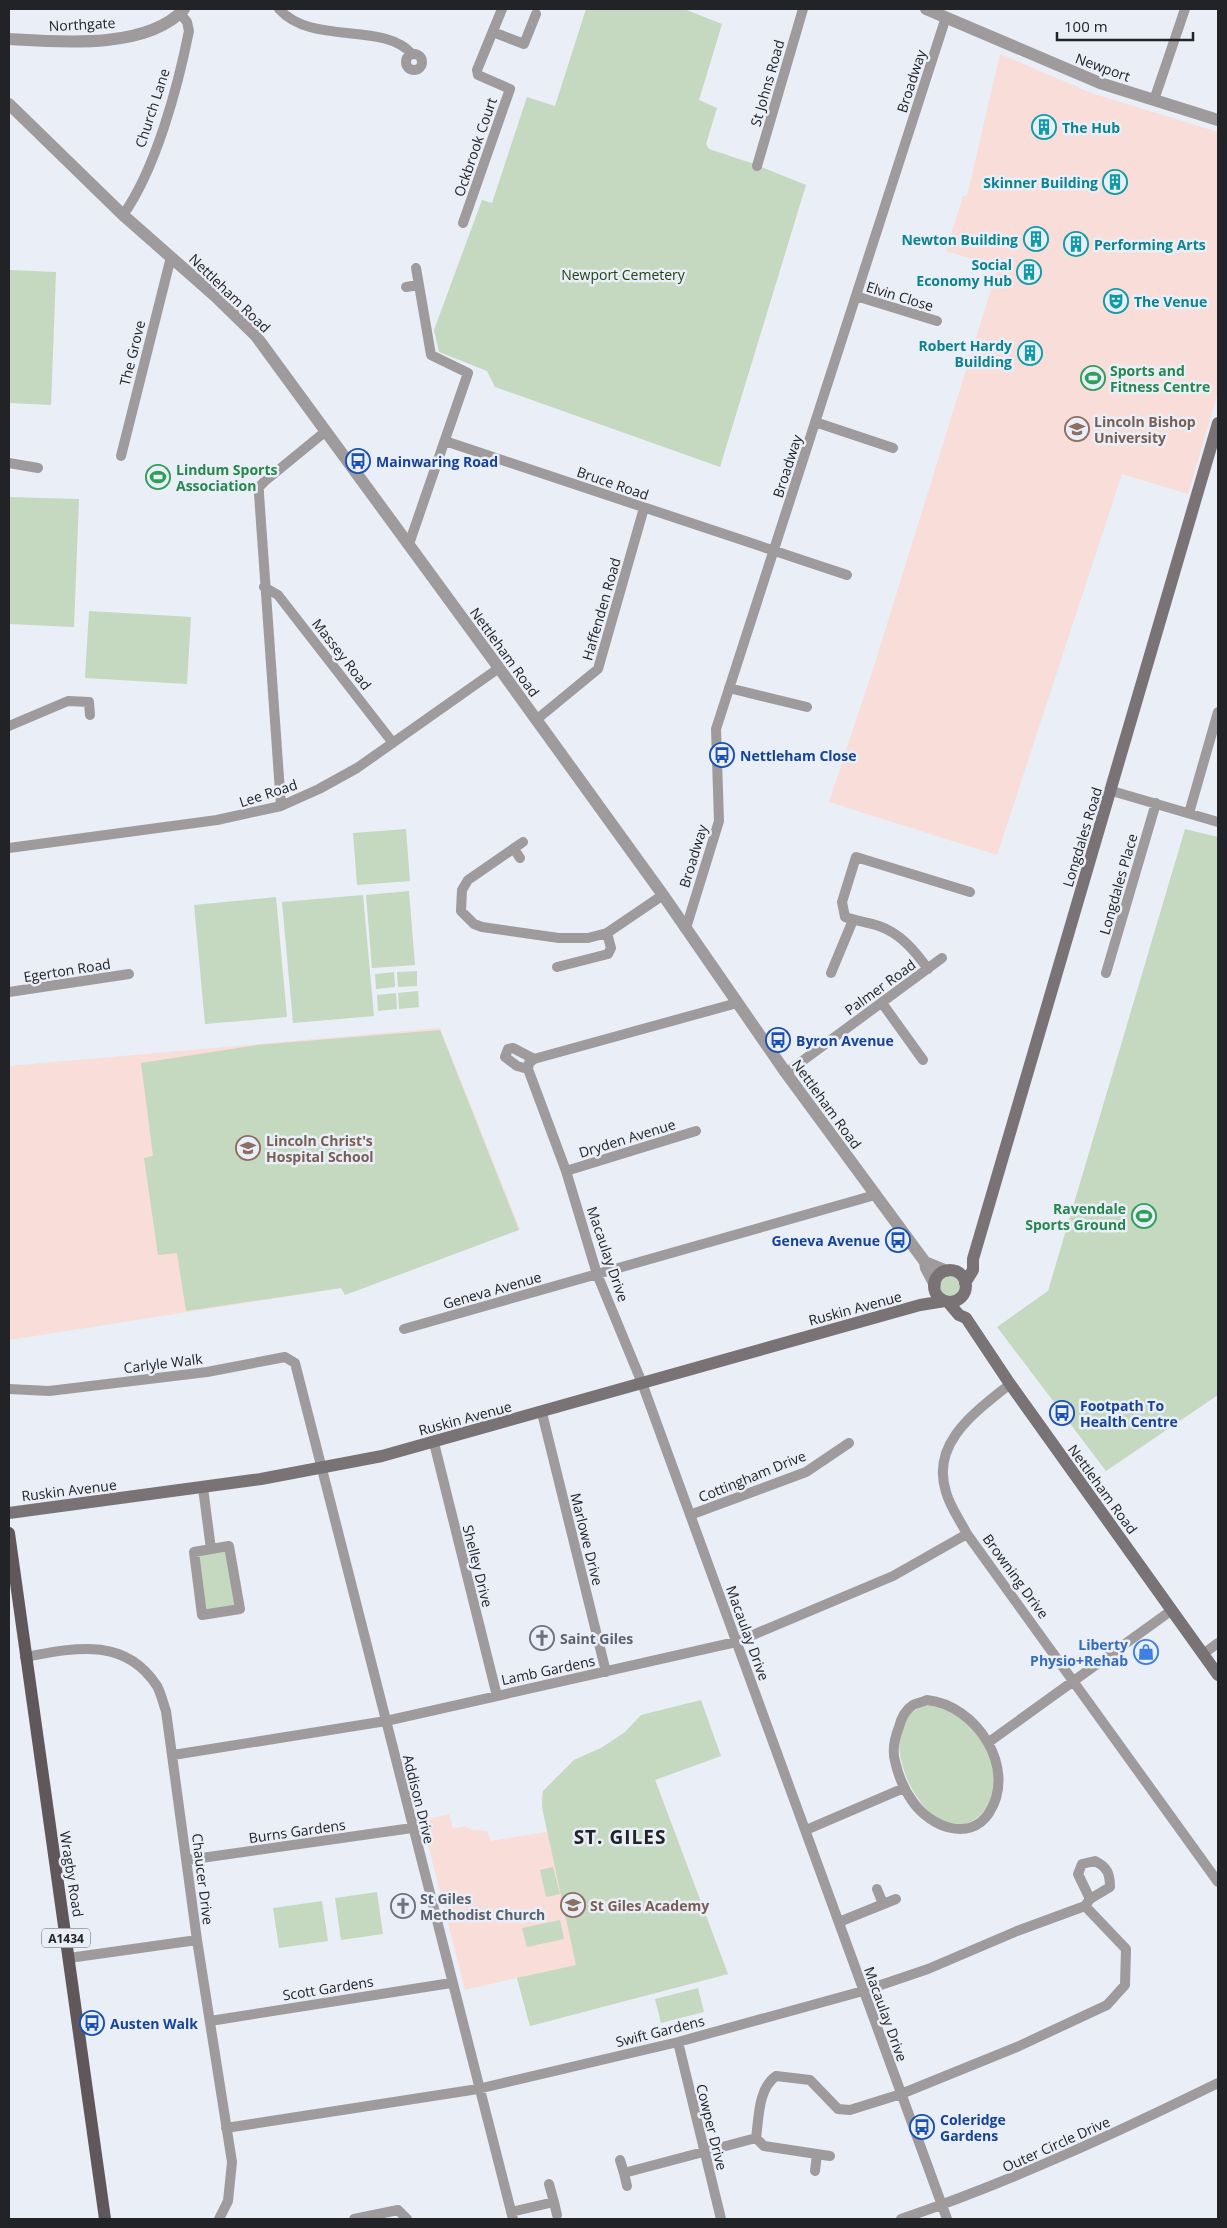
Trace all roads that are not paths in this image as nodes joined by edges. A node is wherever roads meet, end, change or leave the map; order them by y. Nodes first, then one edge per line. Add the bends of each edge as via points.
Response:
1 (279, 9) edge
2 (502, 9) edge
3 (803, 9) edge
4 (926, 9) edge
5 (1185, 9) edge
6 (182, 11) edge
7 (536, 14) dead end
8 (946, 17) junction
9 (492, 32) junction
10 (9, 39) edge
11 (412, 54) dead end
12 (1154, 100) junction
13 (9, 104) edge
14 (1218, 120) edge
15 (757, 166) dead end
16 (124, 214) junction
17 (463, 223) dead end
18 (171, 256) junction
19 (416, 268) dead end
20 (419, 285) junction
21 (406, 287) dead end
22 (856, 296) junction
23 (937, 321) dead end
24 (815, 422) junction
25 (1218, 423) edge
26 (326, 430) junction
27 (445, 441) junction
28 (892, 448) dead end
29 (121, 456) dead end
30 (9, 463) edge
31 (38, 468) dead end
32 (644, 508) junction
33 (409, 544) junction
34 (773, 552) junction
35 (847, 575) dead end
36 (264, 587) junction
37 (499, 668) junction
38 (730, 688) junction
39 (807, 708) dead end
40 (1218, 712) edge
41 (90, 715) dead end
42 (536, 720) junction
43 (9, 726) edge
44 (1215, 734) edge
45 (393, 743) junction
46 (1112, 791) junction
47 (1156, 803) junction
48 (281, 806) junction
49 (1189, 813) junction
50 (1218, 822) edge
51 (523, 842) dead end
52 (9, 848) edge
53 (970, 892) dead end
54 (663, 895) junction
55 (853, 920) junction
56 (686, 928) junction
57 (607, 933) junction
58 (942, 958) dead end
59 (557, 967) dead end
60 (928, 969) junction
61 (831, 973) dead end
62 (1106, 973) dead end
63 (130, 974) dead end
64 (9, 992) edge
65 (737, 1003) junction
66 (882, 1003) junction
67 (534, 1059) junction
68 (923, 1060) dead end
69 (528, 1069) junction
70 (786, 1073) junction
71 (696, 1131) dead end
72 (566, 1171) junction
73 (875, 1195) junction
74 (974, 1259) junction
75 (925, 1262) junction
76 (950, 1271) junction
77 (598, 1274) junction
78 (935, 1286) junction
79 (965, 1288) junction
80 (946, 1301) junction
81 (920, 1305) junction
82 (966, 1318) junction
83 (404, 1330) dead end
84 (642, 1383) junction
85 (1010, 1384) junction
86 (301, 1385) joint
87 (9, 1389) edge
88 (542, 1413) junction
89 (434, 1443) junction
90 (849, 1443) dead end
91 (322, 1467) junction
92 (203, 1488) junction
93 (9, 1513) edge
94 (690, 1516) junction
95 (9, 1533) edge
96 (968, 1534) junction
97 (211, 1549) junction
98 (1172, 1610) junction
99 (736, 1642) junction
100 (1218, 1643) edge
101 (1203, 1654) junction
102 (25, 1657) junction
103 (606, 1672) junction
104 (1218, 1675) edge
105 (1074, 1680) junction
106 (496, 1696) junction
107 (386, 1721) junction
108 (989, 1742) junction
109 (173, 1755) junction
110 (904, 1788) junction
111 (412, 1828) junction
112 (806, 1830) junction
113 (186, 1860) junction
114 (1218, 1882) edge
115 (877, 1889) dead end
116 (896, 1899) dead end
117 (883, 1904) junction
118 (839, 1922) junction
119 (197, 1940) junction
120 (69, 1958) junction
121 (451, 1983) junction
122 (863, 1991) junction
123 (210, 2021) junction
124 (678, 2042) junction
125 (1218, 2083) edge
126 (478, 2090) junction
127 (901, 2094) junction
128 (226, 2128) junction
129 (756, 2138) junction
130 (704, 2152) junction
131 (817, 2154) junction
132 (830, 2156) dead end
133 (620, 2160) dead end
134 (815, 2171) dead end
135 (624, 2173) junction
136 (549, 2184) dead end
137 (627, 2186) dead end
138 (554, 2202) junction
139 (942, 2205) junction
140 (557, 2215) dead end
141 (512, 2216) edge
142 (105, 2219) edge
143 (219, 2219) edge
144 (354, 2219) edge
145 (407, 2219) edge
146 (721, 2219) edge
147 (901, 2219) edge
148 (947, 2219) edge

1 - 11 street via 300,24 388,40
2 - 9 street
3 - 15 street, St Johns Road
4 - 8 street, Newport
5 - 12 street
6 - 10 street, Northgate via 154,29 103,40
6 - 16 street, Church Lane via 189,31 174,96 160,138
7 - 9 street via 524,44
8 - 12 street, Newport via 1100,83
8 - 22 street, Broadway
9 - 17 street, Ockbrook Court via 478,75 510,89
12 - 14 street, Newport
13 - 16 street, Nettleham Road
16 - 18 street, Nettleham Road
18 - 26 street, Nettleham Road via 256,336
18 - 29 street, The Grove
19 - 20 street
20 - 21 street
20 - 27 street via 431,356 468,373
22 - 23 street, Elvin Close
22 - 24 street, Broadway
24 - 28 street
24 - 34 street, Broadway
25 - 46 main road, Longdales Road
26 - 33 street, Nettleham Road
26 - 36 street via 259,487
27 - 32 street, Bruce Road
27 - 33 street
30 - 31 street
32 - 34 street, Bruce Road
32 - 42 street, Haffenden Road via 598,669
33 - 37 street, Nettleham Road
34 - 35 street, Bruce Road
34 - 38 street, Broadway
36 - 45 street, Massey Road via 278,595
36 - 48 street
37 - 42 street, Nettleham Road
37 - 45 street, Lee Road
38 - 39 street
38 - 56 street, Broadway via 716,729 719,822
40 - 44 street
41 - 43 street via 89,702 68,701
42 - 54 street, Nettleham Road
44 - 49 street
45 - 48 street, Lee Road via 338,779
46 - 47 street
46 - 74 main road, Longdales Road
47 - 49 street
47 - 62 street, Longdales Place
48 - 52 street, Lee Road via 217,820
49 - 50 street
51 - 57 street via 517,853 468,880 462,890 461,911 467,918 482,927 559,938 588,938
53 - 55 street via 856,857 842,902 845,917
54 - 56 street, Nettleham Road
54 - 57 street
55 - 60 street via 880,926 898,935
55 - 61 street
56 - 65 street, Nettleham Road
57 - 59 street via 611,948 608,954
58 - 60 street, Palmer Road
60 - 66 street, Palmer Road
63 - 64 street, Egerton Road
65 - 67 street
65 - 70 street, Nettleham Road
66 - 68 street
66 - 70 street, Palmer Road
67 - 69 street
67 - 69 street via 518,1050 508,1049 505,1057 508,1061
69 - 72 street, Macaulay Drive
70 - 73 street, Nettleham Road
71 - 72 street, Dryden Avenue
72 - 77 street, Macaulay Drive
73 - 75 street, Nettleham Road
73 - 77 street, Geneva Avenue
74 - 76 main road
74 - 79 main road, Longdales Road
75 - 76 street
75 - 78 street, Nettleham Road
76 - 78 main road via 939,1276
76 - 79 main road via 960,1274
77 - 83 street, Geneva Avenue
77 - 84 street, Macaulay Drive
78 - 80 main road via 938,1295
78 - 81 main road, Ruskin Avenue
79 - 80 main road via 958,1300
79 - 82 main road
80 - 81 main road, Ruskin Avenue
80 - 82 main road, Nettleham Road
81 - 84 main road, Ruskin Avenue
82 - 85 main road, Nettleham Road
84 - 88 main road, Ruskin Avenue
84 - 94 street, Macaulay Drive
85 - 96 street, Browning Drive via 965,1421 946,1454 943,1480 946,1494
85 - 98 main road, Nettleham Road
86 - 87 street, Carlyle Walk via 295,1363 285,1357 207,1372 59,1390
86 - 91 street, Addison Drive
88 - 89 main road, Ruskin Avenue
88 - 103 street, Marlowe Drive
89 - 91 main road, Ruskin Avenue
89 - 106 street, Shelley Drive
90 - 94 street, Cottingham Drive via 806,1472
91 - 92 main road, Ruskin Avenue
91 - 107 street, Addison Drive
92 - 93 main road, Ruskin Avenue
92 - 97 street
94 - 99 street, Macaulay Drive
95 - 102 main road, Wragby Road / A1434
96 - 99 street, Lamb Gardens via 893,1576
96 - 105 street, Browning Drive
97 - 97 street via 230,1546 240,1609 202,1615 194,1552
98 - 101 main road, Nettleham Road
98 - 105 street
99 - 103 street, Lamb Gardens
99 - 112 street, Macaulay Drive
100 - 101 street
101 - 104 main road, Nettleham Road
102 - 109 street, Chaucer Drive via 62,1649 94,1647 115,1652 142,1668 158,1687 166,1711
102 - 120 main road, Wragby Road / A1434
103 - 106 street, Lamb Gardens
105 - 108 street
105 - 114 street, Browning Drive
106 - 107 street, Lamb Gardens
107 - 109 street, Lamb Gardens
107 - 111 street, Addison Drive
108 - 110 street via 997,1768 998,1788 993,1806 977,1825 958,1830 947,1828 924,1814
108 - 110 street via 976,1725 940,1702 927,1700 912,1706 902,1716 895,1738 894,1760
109 - 113 street, Chaucer Drive
110 - 112 street
111 - 113 street, Burns Gardens
111 - 121 street, Addison Drive
112 - 118 street, Macaulay Drive
113 - 119 street, Chaucer Drive
115 - 117 street
116 - 117 street
117 - 118 street
118 - 122 street, Macaulay Drive
119 - 120 street
119 - 123 street, Chaucer Drive
120 - 142 main road, Wragby Road / A1434
121 - 123 street, Scott Gardens
121 - 126 street, Addison Drive
122 - 124 street, Swift Gardens
122 - 127 street, Macaulay Drive
122 - 127 street, Swift Gardens via 928,1969 1088,1902 1126,1949 1125,1985 1107,2005 1017,2047
123 - 128 street, Chaucer Drive
124 - 126 street, Swift Gardens
124 - 130 street, Cowper Drive
125 - 139 street, Outer Circle Drive via 1111,2135 1009,2180
126 - 128 street, Swift Gardens
126 - 141 street, Addison Drive
127 - 129 street via 850,2110 838,2108 810,2080 776,2076 764,2089
127 - 139 street, Macaulay Drive
128 - 143 street, Chaucer Drive via 232,2162 228,2201
129 - 130 street
129 - 131 street via 764,2146
130 - 135 street
130 - 146 street, Cowper Drive
131 - 132 street
131 - 134 street
133 - 135 street
135 - 137 street
136 - 138 street
138 - 140 street
138 - 141 street
139 - 147 street, Outer Circle Drive
139 - 148 street, Macaulay Drive
144 - 145 street via 398,2210

